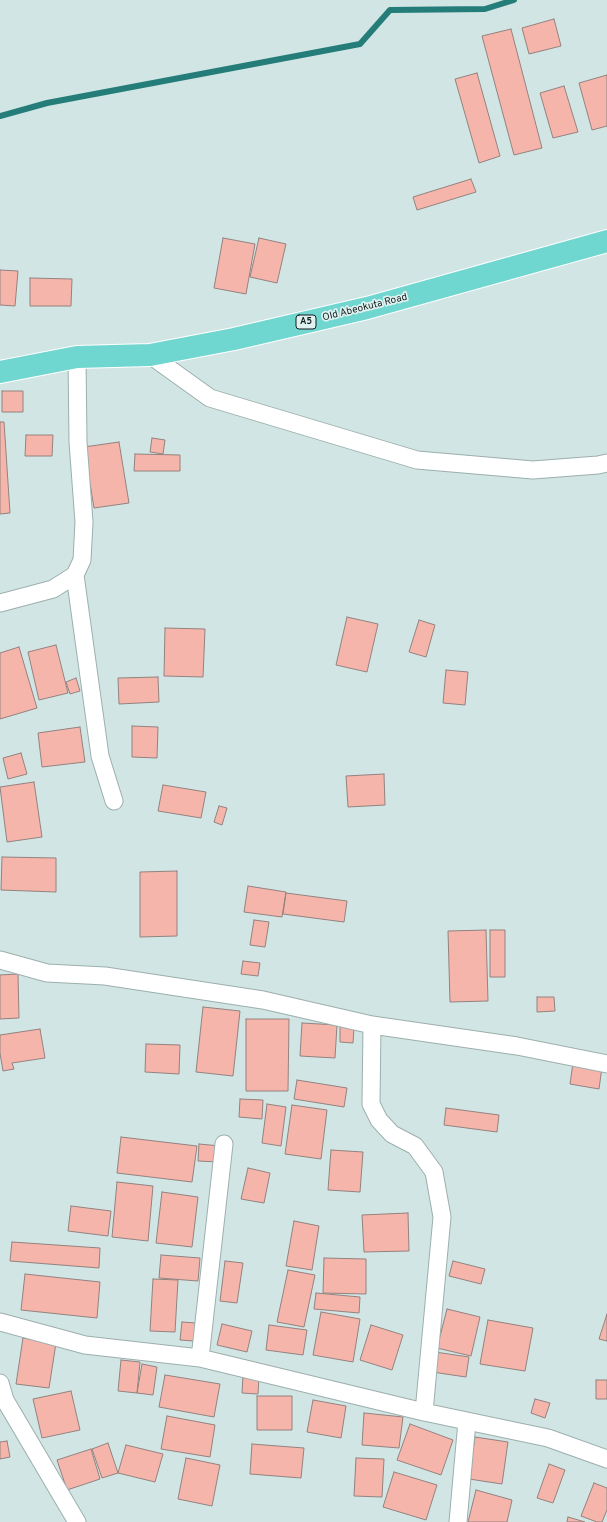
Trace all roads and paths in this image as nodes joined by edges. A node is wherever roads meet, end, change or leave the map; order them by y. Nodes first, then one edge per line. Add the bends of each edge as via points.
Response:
1 (607, 241) edge
2 (150, 355) junction
3 (77, 357) junction
4 (0, 372) edge
5 (607, 463) edge
6 (75, 574) junction
7 (0, 603) edge
8 (114, 801) dead end
9 (0, 960) edge
10 (372, 1025) junction
11 (607, 1064) edge
12 (224, 1144) dead end
13 (0, 1322) edge
14 (200, 1358) junction
15 (0, 1383) edge
16 (424, 1412) junction
17 (467, 1421) junction
18 (607, 1459) edge
19 (77, 1522) edge
20 (458, 1522) edge

1 - 2 highway, Old Abeokuta Road / A5 via 367,308 234,339
2 - 3 highway, Old Abeokuta Road / A5
2 - 5 street via 210,398 417,460 533,470
3 - 4 highway, Old Abeokuta Road / A5
3 - 6 street via 78,442 84,522 82,560
6 - 7 street via 53,589
6 - 8 street via 100,756
9 - 10 street via 47,973 105,976 263,1000
10 - 11 street via 517,1046
10 - 16 street via 371,1104 379,1120 392,1134 415,1146 434,1172 442,1217
12 - 14 street
13 - 14 street via 85,1345
14 - 16 street
15 - 19 street via 5,1400
16 - 17 street
17 - 18 street via 548,1438
17 - 20 street

